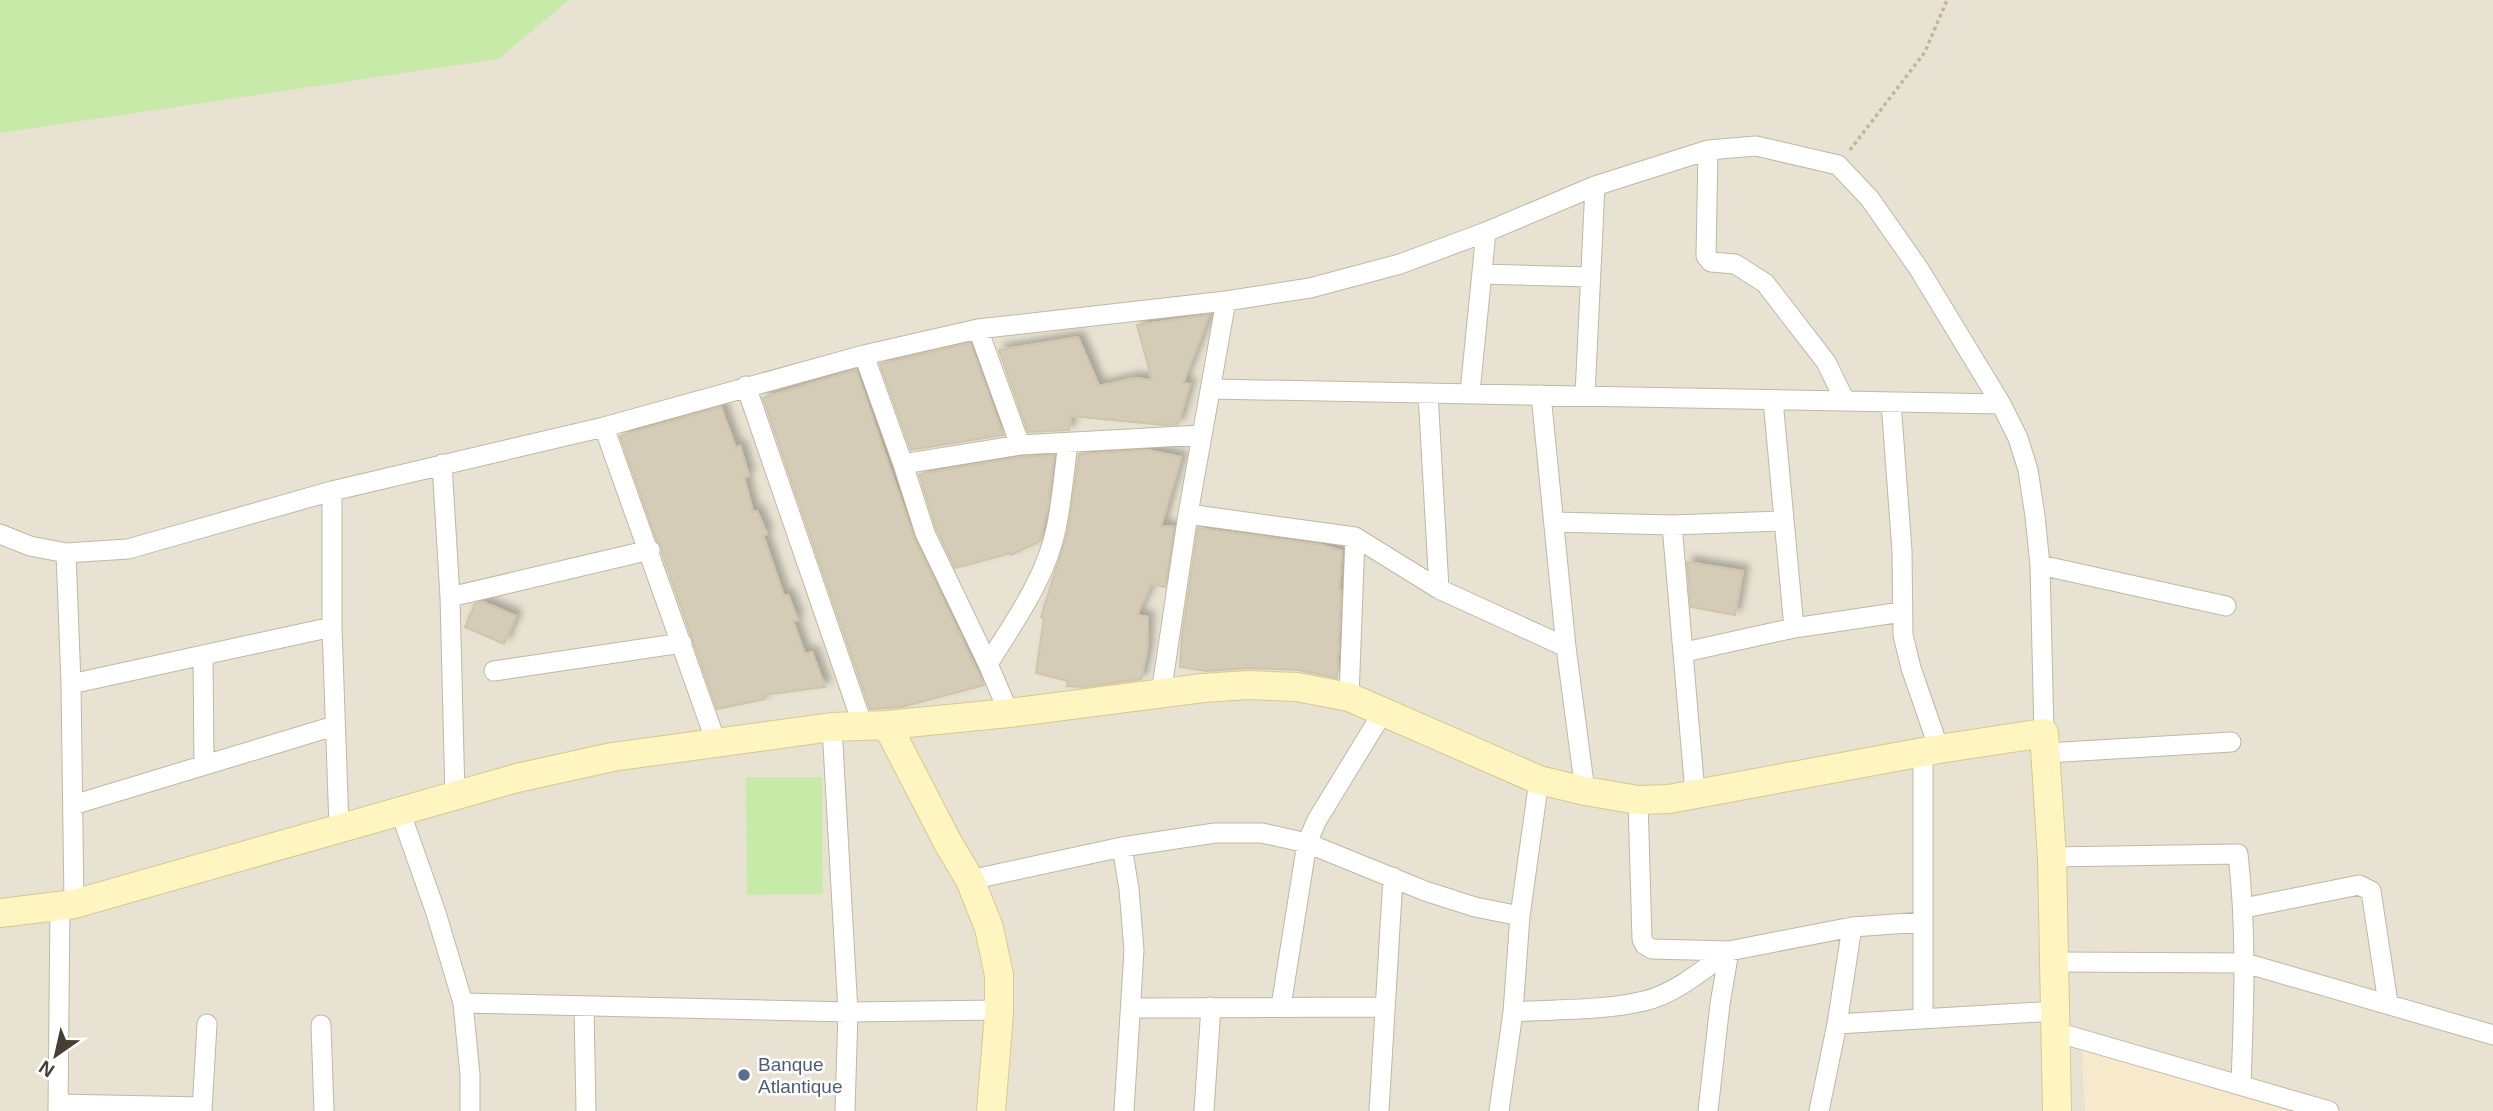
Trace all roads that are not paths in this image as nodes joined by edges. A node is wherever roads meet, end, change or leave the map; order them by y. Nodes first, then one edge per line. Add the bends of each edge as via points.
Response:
1 (1708, 150) junction
2 (1595, 186) junction
3 (1486, 232) junction
4 (1483, 274) junction
5 (1590, 277) junction
6 (1227, 301) junction
7 (978, 328) junction
8 (864, 355) junction
9 (746, 386) junction
10 (1212, 389) junction
11 (1470, 392) junction
12 (1428, 393) junction
13 (1541, 395) junction
14 (1585, 395) junction
15 (1773, 400) junction
16 (1845, 401) junction
17 (1891, 402) junction
18 (2001, 404) junction
19 (604, 427) junction
20 (1201, 435) junction
21 (1068, 443) junction
22 (1020, 445) junction
23 (442, 464) junction
24 (903, 464) junction
25 (332, 491) junction
26 (1188, 514) junction
27 (1783, 521) junction
28 (1554, 522) junction
29 (1672, 525) junction
30 (0, 534) edge
31 (1355, 537) junction
32 (650, 551) junction
33 (66, 553) junction
34 (2040, 565) junction
35 (1439, 589) junction
36 (450, 597) junction
37 (2226, 606) dead end
38 (1902, 612) junction
39 (332, 627) junction
40 (1794, 628) junction
41 (682, 643) junction
42 (1566, 647) junction
43 (1685, 652) junction
44 (203, 655) junction
45 (988, 664) junction
46 (494, 671) dead end
47 (72, 684) junction
48 (1161, 694) junction
49 (1349, 697) junction
50 (1383, 712) junction
51 (1009, 713) junction
52 (875, 725) junction
53 (334, 726) junction
54 (832, 727) junction
55 (716, 742) junction
56 (2231, 742) dead end
57 (2045, 743) junction
58 (1931, 750) junction
59 (204, 764) junction
60 (1539, 780) junction
61 (1585, 792) junction
62 (1695, 793) junction
63 (456, 796) junction
64 (1638, 800) junction
65 (73, 805) junction
66 (400, 811) junction
67 (339, 827) junction
68 (1307, 843) junction
69 (1122, 847) junction
70 (2052, 857) junction
71 (1393, 877) junction
72 (971, 880) junction
73 (67, 905) junction
74 (2244, 908) junction
75 (0, 913) edge
76 (1520, 916) junction
77 (1923, 922) junction
78 (1852, 927) junction
79 (1729, 951) junction
80 (2055, 962) junction
81 (2245, 963) junction
82 (463, 1003) junction
83 (2388, 1003) junction
84 (1281, 1006) junction
85 (584, 1007) junction
86 (1211, 1007) junction
87 (1384, 1007) junction
88 (1132, 1008) junction
89 (999, 1010) junction
90 (848, 1012) junction
91 (1513, 1012) junction
92 (1923, 1018) junction
93 (2056, 1022) junction
94 (207, 1024) dead end
95 (1837, 1024) junction
96 (321, 1025) dead end
97 (2493, 1035) edge
98 (2241, 1084) junction
99 (58, 1107) edge
100 (202, 1109) edge
101 (324, 1111) edge
102 (470, 1111) edge
103 (586, 1111) edge
104 (845, 1111) edge
105 (991, 1111) edge
106 (1124, 1111) edge
107 (1204, 1111) edge
108 (1379, 1111) edge
109 (1499, 1111) edge
110 (1708, 1111) edge
111 (1818, 1111) edge
112 (2057, 1111) edge
113 (2329, 1111) edge

1 - 2 street
1 - 16 street via 1706,256 1711,262 1735,264 1765,283 1826,362
1 - 18 street via 1756,146 1838,165 1870,198 1919,269
2 - 3 street
2 - 5 street
3 - 4 street
3 - 6 street via 1400,264 1310,288
4 - 5 street
4 - 11 street
5 - 14 street
6 - 7 street
6 - 10 street
7 - 8 street
7 - 22 street
8 - 9 street
8 - 24 street
9 - 19 street
9 - 52 street
10 - 12 street
10 - 20 street
11 - 12 street
11 - 13 street
12 - 35 street
13 - 14 street
13 - 28 street
14 - 15 street
15 - 16 street
15 - 27 street
16 - 17 street
17 - 18 street
17 - 38 street
18 - 34 street via 2028,470
19 - 23 street
19 - 32 street
20 - 21 street
20 - 26 street
21 - 22 street
21 - 45 street via 1056,530 1046,562
22 - 24 street
23 - 25 street
23 - 36 street
24 - 45 street via 925,533
25 - 33 street via 128,549
25 - 39 street
26 - 31 street
26 - 48 street
27 - 29 street
27 - 40 street
28 - 29 street
28 - 42 street
29 - 43 street
30 - 33 street
31 - 35 street
31 - 49 street
32 - 36 street
32 - 41 street
33 - 47 street
34 - 37 street
34 - 57 street
35 - 42 street
36 - 63 street
38 - 40 street
38 - 58 street via 1903,635
39 - 44 street
39 - 53 street
40 - 43 street
41 - 46 street
41 - 55 street
42 - 61 street
43 - 62 street
44 - 47 street
44 - 59 street
45 - 51 street
47 - 65 street
48 - 49 street via 1248,685 1297,687
48 - 51 street
49 - 50 street
50 - 60 street
50 - 68 street
51 - 52 street
52 - 54 street
52 - 72 street
53 - 59 street
53 - 67 street
54 - 55 street
54 - 90 street
55 - 63 street via 612,757
56 - 57 street
57 - 58 street
57 - 70 street
58 - 62 street
58 - 77 street
59 - 65 street
60 - 61 street
60 - 76 street
61 - 64 street
62 - 64 street
63 - 66 street
64 - 79 street via 1645,945
65 - 73 street
66 - 67 street
66 - 82 street
67 - 73 street
68 - 69 street via 1262,833 1215,833
68 - 71 street
68 - 84 street
69 - 72 street
69 - 88 street via 1134,950
70 - 74 street via 2238,854
70 - 80 street
71 - 76 street via 1475,907
71 - 87 street
72 - 89 street via 989,928 999,975
73 - 75 street
73 - 99 street
74 - 81 street
74 - 83 street via 2359,885 2371,891
76 - 91 street
77 - 78 street
77 - 92 street
78 - 79 street
78 - 95 street
79 - 91 street via 1646,1001
79 - 110 street
80 - 81 street
80 - 93 street
81 - 83 street
81 - 98 street
82 - 85 street
82 - 102 street
83 - 97 street
84 - 86 street
84 - 87 street
85 - 90 street
85 - 103 street
86 - 88 street
86 - 107 street
87 - 108 street
88 - 106 street
89 - 90 street
89 - 105 street
90 - 104 street
91 - 109 street
92 - 93 street
92 - 95 street
93 - 98 street
93 - 112 street
94 - 100 street
95 - 111 street
96 - 101 street
98 - 113 street
99 - 100 street

